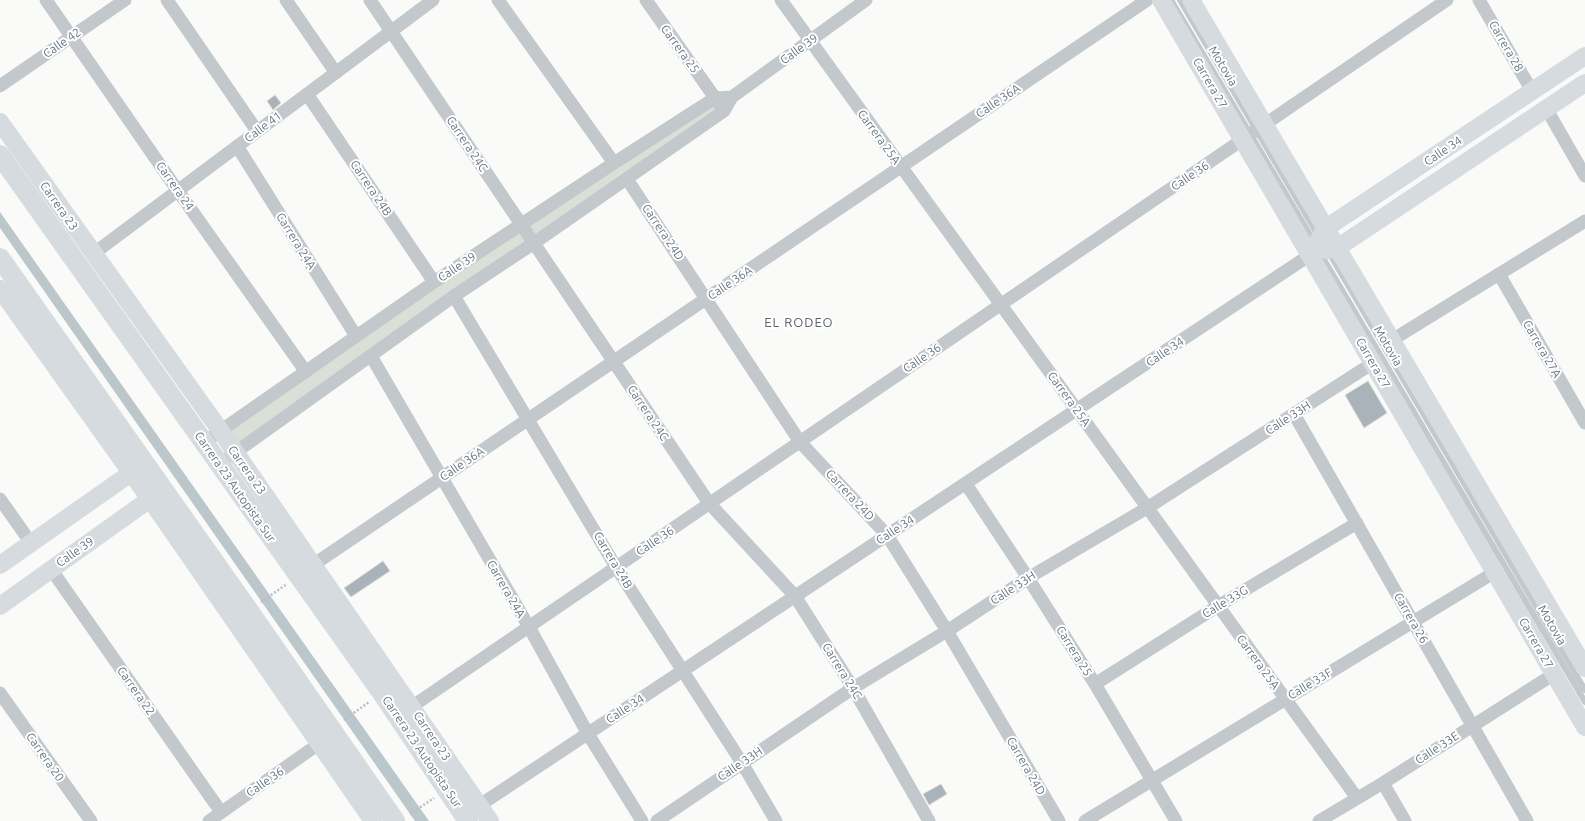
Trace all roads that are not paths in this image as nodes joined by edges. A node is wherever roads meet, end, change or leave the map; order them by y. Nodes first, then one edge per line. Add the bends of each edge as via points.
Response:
1 (46, 0) edge
2 (125, 0) edge
3 (167, 0) edge
4 (286, 0) edge
5 (370, 0) edge
6 (433, 0) edge
7 (498, 0) edge
8 (646, 0) edge
9 (781, 0) edge
10 (866, 0) edge
11 (1147, 0) edge
12 (1161, 0) edge
13 (1171, 0) edge
14 (1180, 0) edge
15 (1191, 0) edge
16 (1447, 0) edge
17 (1479, 0) edge
18 (391, 31) junction
19 (72, 37) junction
20 (810, 41) junction
21 (1585, 56) edge
22 (336, 72) junction
23 (1585, 83) edge
24 (0, 86) edge
25 (1532, 92) junction
26 (307, 94) junction
27 (732, 97) junction
28 (715, 98) junction
29 (1546, 108) junction
30 (724, 112) junction
31 (0, 122) edge
32 (257, 131) junction
33 (1254, 132) junction
34 (237, 146) junction
35 (0, 155) edge
36 (614, 163) junction
37 (901, 167) junction
38 (1585, 176) edge
39 (627, 179) junction
40 (178, 191) junction
41 (1585, 221) edge
42 (522, 224) junction
43 (534, 243) junction
44 (1322, 245) junction
45 (93, 254) junction
46 (0, 258) edge
47 (1499, 274) junction
48 (434, 282) junction
49 (0, 289) edge
50 (454, 296) junction
51 (707, 298) junction
52 (1000, 305) junction
53 (356, 336) junction
54 (1392, 340) junction
55 (371, 356) junction
56 (614, 361) junction
57 (1373, 363) junction
58 (306, 372) junction
59 (1077, 410) junction
60 (1294, 414) junction
61 (528, 419) junction
62 (1585, 423) edge
63 (220, 430) junction
64 (800, 442) junction
65 (204, 443) junction
66 (227, 458) junction
67 (130, 473) junction
68 (442, 478) junction
69 (966, 484) junction
70 (0, 499) edge
71 (150, 500) junction
72 (709, 504) junction
73 (1147, 508) junction
74 (1357, 523) junction
75 (887, 535) junction
76 (31, 543) junction
77 (0, 565) edge
78 (313, 565) junction
79 (616, 567) junction
80 (51, 569) junction
81 (1495, 572) junction
82 (1028, 578) junction
83 (796, 596) junction
84 (0, 606) edge
85 (1218, 606) junction
86 (1413, 621) junction
87 (529, 627) junction
88 (947, 631) junction
89 (1583, 658) edge
90 (682, 671) junction
91 (1554, 674) junction
92 (1095, 684) junction
93 (853, 688) junction
94 (1585, 690) edge
95 (0, 693) edge
96 (1285, 699) junction
97 (1585, 702) edge
98 (405, 712) junction
99 (1473, 726) junction
100 (1585, 727) edge
101 (588, 734) junction
102 (320, 743) junction
103 (742, 763) junction
104 (1152, 780) junction
105 (1383, 783) junction
106 (1357, 798) junction
107 (480, 805) junction
108 (221, 812) junction
109 (402, 818) edge
110 (91, 821) edge
111 (209, 821) edge
112 (373, 821) edge
113 (468, 821) edge
114 (490, 821) edge
115 (642, 821) edge
116 (657, 821) edge
117 (776, 821) edge
118 (929, 821) edge
119 (1059, 821) edge
120 (1084, 821) edge
121 (1176, 821) edge
122 (1319, 821) edge
123 (1405, 821) edge
124 (1527, 821) edge

1 - 19 street, Carrera 24
2 - 19 street, Calle 42
3 - 32 street
4 - 22 street
5 - 18 street, Carrera 24C
6 - 18 street, Calle 41
7 - 36 street
8 - 28 street, Carrera 25
9 - 20 street, Carrera 25A
10 - 20 street, Calle 39
11 - 37 street, Calle 36A
12 - 33 street, Carrera 27
13 - 33 lane, Motovia
14 - 33 lane, Motovia
15 - 33 street, Carrera 27
16 - 33 street, Calle 36
17 - 25 street, Carrera 28
18 - 22 street, Calle 41
18 - 42 street, Carrera 24C
19 - 24 street, Calle 42
19 - 40 street, Carrera 24
20 - 27 street, Calle 39
20 - 37 street, Carrera 25A
21 - 25 street, Calle 34
22 - 26 street, Calle 41
23 - 29 street, Calle 34
25 - 44 street, Calle 34
26 - 32 street, Calle 41
26 - 48 street, Carrera 24B
27 - 28 street, Calle 39
27 - 30 street, Calle 39
28 - 30 street
28 - 36 street, Calle 39
29 - 38 street
29 - 44 street, Calle 34
30 - 39 street, Calle 39
31 - 45 street, Carrera 23
32 - 34 street, Calle 41
33 - 44 street, Carrera 27
33 - 44 street, Carrera 27
33 - 52 street, Calle 36
34 - 40 street, Calle 41
34 - 53 street, Carrera 24A
35 - 65 main road, Carrera 23 Autopista Sur
36 - 42 street, Calle 39
37 - 51 street, Calle 36A
37 - 52 street, Carrera 25A
39 - 43 street, Calle 39
39 - 51 street, Carrera 24D
40 - 45 street, Calle 41
40 - 58 street, Carrera 24
41 - 47 street
42 - 43 street, Carrera 24C
42 - 48 street, Calle 39
43 - 50 street, Calle 39
43 - 56 street, Carrera 24C
44 - 54 street, Carrera 27
44 - 57 street, Carrera 27
44 - 59 street, Calle 34
44 - 94 lane, Motovia
44 - 97 lane, Motovia
45 - 63 street, Carrera 23
46 - 109 main road via 250,611
47 - 54 street
47 - 62 street, Carrera 27A
48 - 53 street, Calle 39
49 - 67 street
50 - 55 street, Calle 39
50 - 61 street, Carrera 24B
51 - 56 street, Calle 36A
51 - 64 street, Carrera 24D
52 - 59 street, Carrera 25A
52 - 64 street, Calle 36
53 - 58 street, Calle 39
54 - 89 street, Carrera 27
55 - 66 street, Calle 39
55 - 68 street, Carrera 24A
56 - 61 street, Calle 36A
56 - 72 street, Carrera 24C
57 - 60 street, Calle 33H
57 - 81 street, Carrera 27
58 - 63 street, Calle 39
59 - 69 street, Calle 34
59 - 73 street, Carrera 25A
60 - 73 street, Calle 33H
60 - 74 street, Carrera 26
61 - 68 street, Calle 36A
61 - 79 street, Carrera 24B
63 - 65 street, Calle 39
63 - 66 street, Carrera 23
64 - 72 street, Calle 36
64 - 75 street, Carrera 24D
65 - 66 main road, Carrera 23 Autopista Sur
66 - 78 street, Carrera 23
66 - 98 main road, Carrera 23 Autopista Sur
67 - 71 street
67 - 76 street
68 - 78 street, Calle 36A
68 - 87 street, Carrera 24A
69 - 75 street, Calle 34
69 - 82 street, Carrera 25
70 - 76 street
71 - 80 street, Calle 39
71 - 102 street
72 - 79 street, Calle 36
72 - 83 street, Carrera 24C
73 - 82 street, Calle 33H
73 - 85 street, Carrera 25A
74 - 85 street, Calle 33G
74 - 86 street, Carrera 26
75 - 83 street, Calle 34
75 - 88 street, Carrera 24D
76 - 77 street
78 - 98 street, Carrera 23
79 - 87 street, Calle 36
79 - 90 street, Carrera 24B
80 - 84 street, Calle 39
80 - 108 street, Carrera 22
81 - 86 street, Calle 33F
81 - 91 street, Carrera 27
82 - 88 street, Calle 33H
82 - 92 street, Carrera 25
83 - 90 street, Calle 34
83 - 93 street, Carrera 24C
85 - 92 street, Calle 33G
85 - 96 street, Carrera 25A
86 - 96 street, Calle 33F
86 - 99 street, Carrera 26
87 - 98 street, Calle 36
87 - 101 street, Carrera 24A
88 - 93 street, Calle 33H
88 - 119 street, Carrera 24D
90 - 101 street, Calle 34
90 - 103 street, Carrera 24B
91 - 99 street, Calle 33E
91 - 100 street, Carrera 27
92 - 104 street, Carrera 25
93 - 103 street, Calle 33H
93 - 118 street, Carrera 24C
95 - 110 street, Carrera 20
96 - 104 street, Calle 33F
96 - 106 street, Carrera 25A
98 - 107 street, Carrera 23
98 - 113 main road, Carrera 23 Autopista Sur
99 - 105 street, Calle 33E
99 - 124 street, Carrera 26
101 - 107 street, Calle 34
101 - 115 street, Carrera 24A
102 - 108 street, Calle 36
102 - 112 street
103 - 116 street, Calle 33H
103 - 117 street, Carrera 24B
104 - 120 street, Calle 33F
104 - 121 street, Carrera 25
105 - 106 street, Calle 33E
105 - 123 street
106 - 122 street, Calle 33E
107 - 114 street, Carrera 23
108 - 111 street, Calle 36

